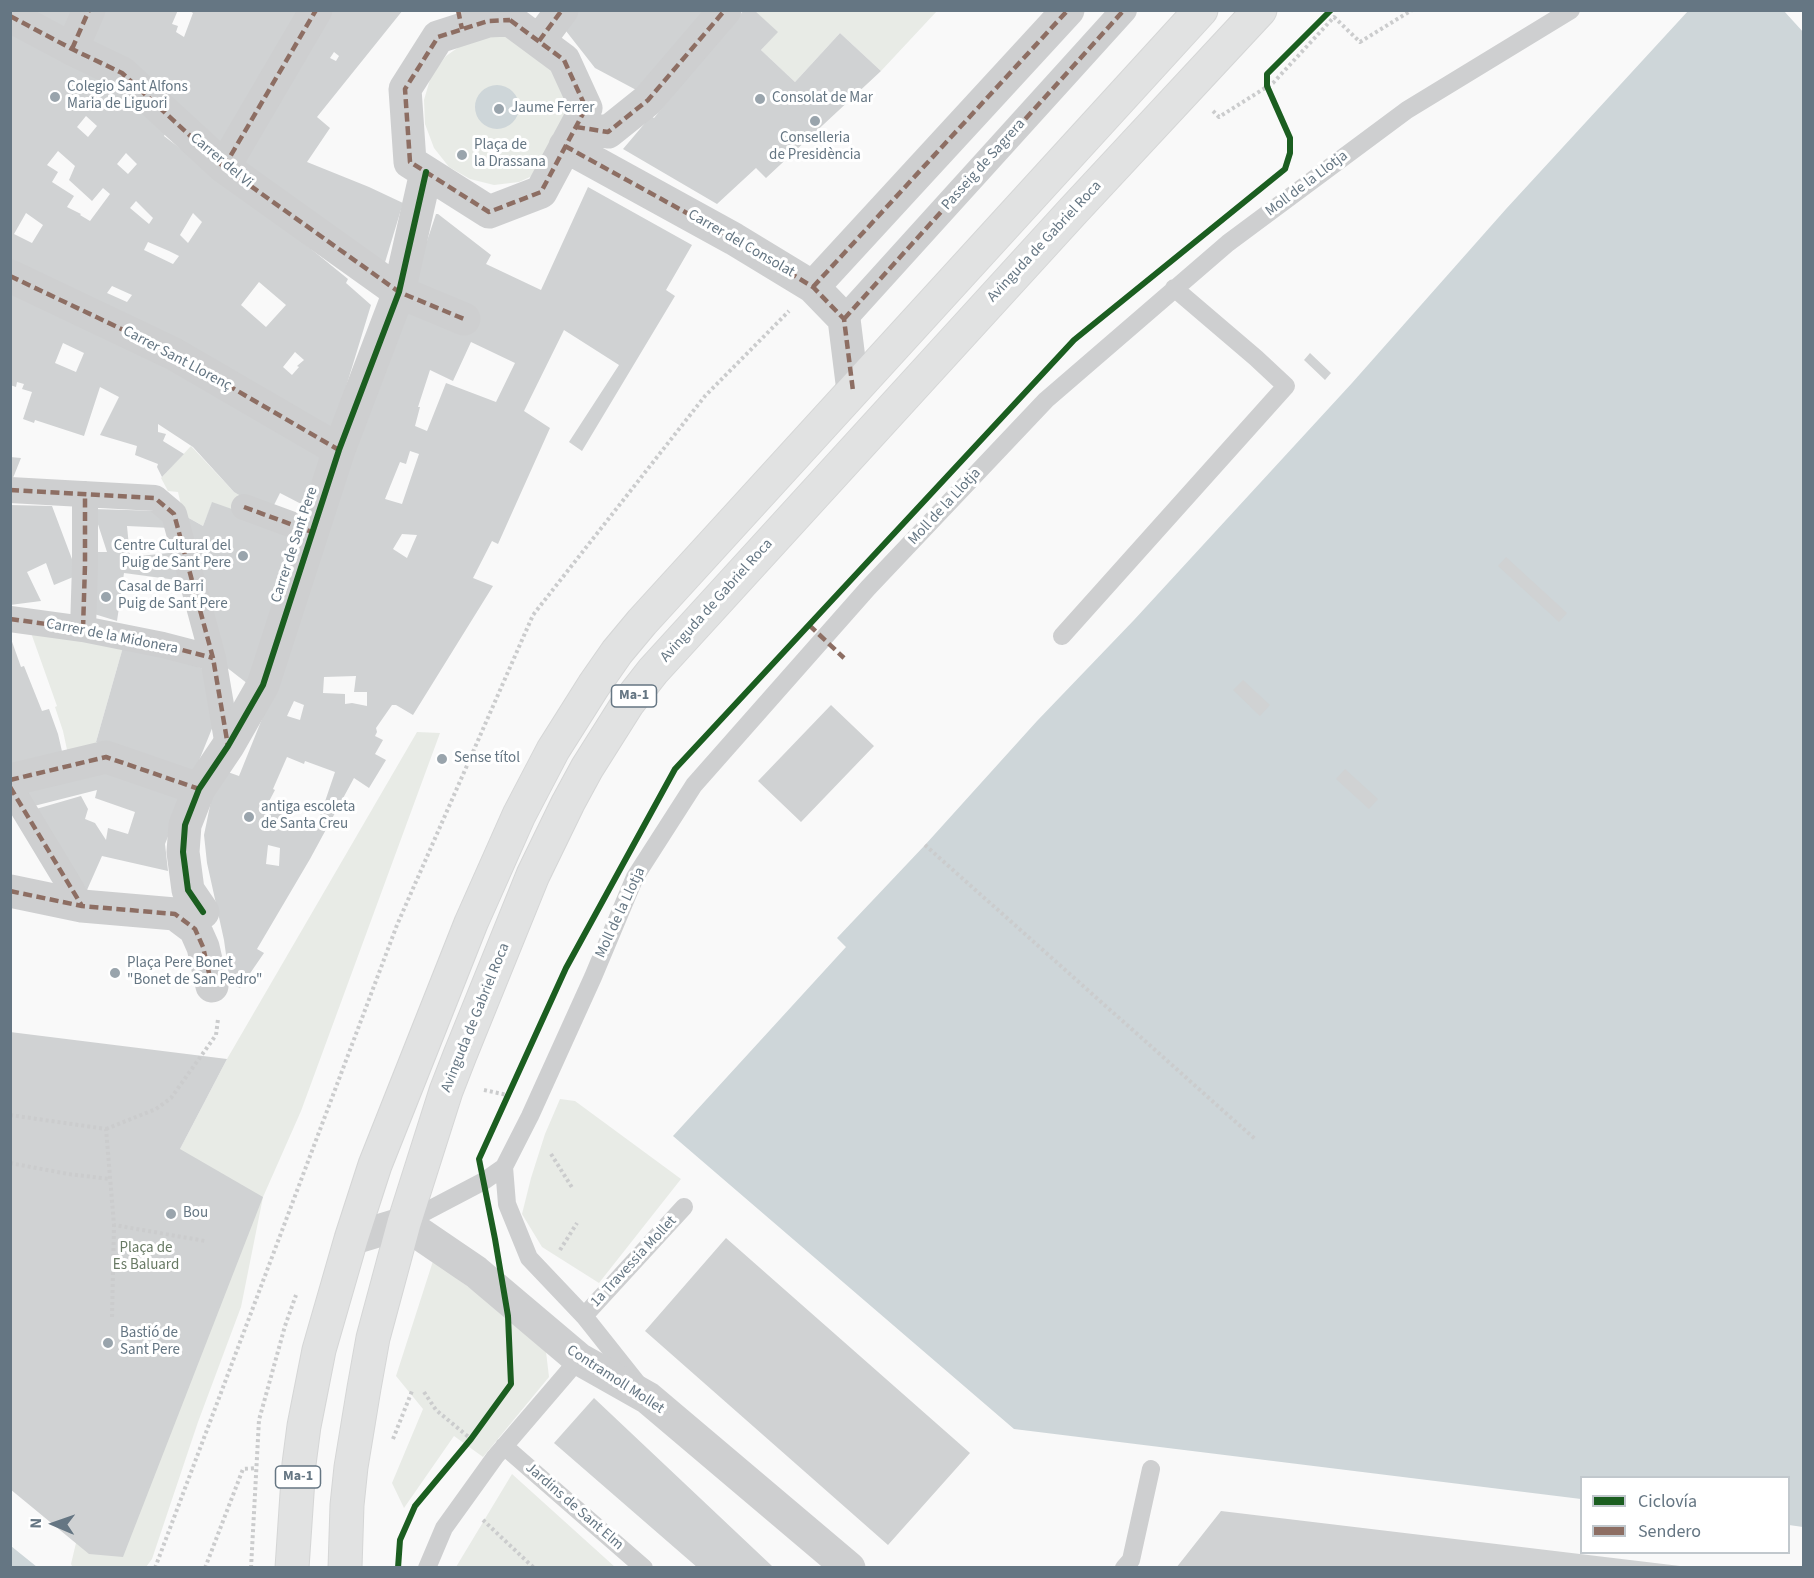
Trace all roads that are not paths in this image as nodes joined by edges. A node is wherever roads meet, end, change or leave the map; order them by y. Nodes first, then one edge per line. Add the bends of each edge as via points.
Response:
1 (89, 10) edge
2 (316, 10) edge
3 (562, 10) edge
4 (725, 10) edge
5 (1068, 10) edge
6 (1124, 10) edge
7 (1201, 10) edge
8 (1260, 10) edge
9 (1571, 10) edge
10 (10, 16) edge
11 (460, 20) edge
12 (539, 41) junction
13 (72, 49) junction
14 (570, 137) junction
15 (224, 167) junction
16 (426, 172) junction
17 (10, 276) edge
18 (813, 287) junction
19 (1174, 288) junction
20 (399, 292) junction
21 (464, 319) dead end
22 (844, 319) junction
23 (853, 391) junction
24 (339, 450) junction
25 (10, 490) edge
26 (85, 494) junction
27 (244, 507) dead end
28 (312, 532) junction
29 (10, 619) edge
30 (83, 629) junction
31 (1062, 636) dead end
32 (213, 658) junction
33 (228, 746) junction
34 (10, 780) edge
35 (10, 787) edge
36 (199, 789) junction
37 (10, 891) edge
38 (82, 906) junction
39 (203, 912) dead end
40 (212, 986) road end
41 (504, 1167) junction
42 (684, 1207) dead end
43 (404, 1223) junction
44 (351, 1239) junction
45 (584, 1316) junction
46 (579, 1359) junction
47 (648, 1398) junction
48 (504, 1446) junction
49 (1151, 1469) dead end
50 (833, 1563) edge
51 (292, 1568) edge
52 (345, 1568) edge
53 (427, 1568) edge
54 (644, 1568) edge
55 (1124, 1568) edge

1 - 13 street
2 - 15 street
3 - 12 street
4 - 14 street via 648,100 608,132
5 - 18 street
6 - 22 street, Passeig de Sagrera
7 - 23 highway, Ma-1
8 - 43 highway, Avinguda de Gabriel Roca / Ma-1 via 732,583 628,704 587,768 533,875 446,1091
9 - 19 lane, Moll de la Llotja via 1407,110
10 - 13 street, Carrer del Vi
11 - 12 street via 510,20
11 - 16 street via 438,37 405,89 410,162
12 - 14 street via 564,60 586,108
13 - 15 street, Carrer del Vi via 122,73
14 - 16 street via 541,192 489,212
14 - 18 street, Carrer del Consolat
15 - 20 street, Carrer del Vi
16 - 20 street, Carrer de Sant Pere
17 - 24 street, Carrer Sant Llorenç via 174,354
18 - 22 street, Carrer del Consolat
19 - 31 lane via 1286,386
19 - 41 lane, Moll de la Llotja via 1046,400 868,588 694,785 635,877
20 - 21 street, Carrer del Vi
20 - 24 street, Carrer de Sant Pere
22 - 23 street
23 - 44 highway, Ma-1 via 642,622 573,716 519,815 471,923 375,1165
24 - 28 street, Carrer de Sant Pere
25 - 26 street
26 - 30 street
26 - 32 street via 155,498 174,514
27 - 28 street
28 - 33 street, Carrer de Sant Pere via 263,685
29 - 30 street, Carrer de la Midonera
30 - 32 street, Carrer de la Midonera
32 - 33 street
33 - 36 street, Carrer de Sant Pere
34 - 36 street via 106,757
35 - 38 street
36 - 39 street, Carrer de Sant Pere via 185,825 183,852 188,890
37 - 38 street
38 - 40 street via 175,914 195,929
41 - 43 lane
41 - 45 lane via 507,1204 529,1258
42 - 45 lane, 1a Travessia Mollet
43 - 44 street
43 - 46 street, Contramoll Mollet via 476,1272
43 - 52 highway, Avinguda de Gabriel Roca / Ma-1 via 363,1388 351,1467
44 - 51 highway, Ma-1 via 309,1397 299,1464
45 - 47 lane
46 - 47 street, Contramoll Mollet
46 - 48 lane
47 - 50 street, Contramoll Mollet
48 - 53 lane via 444,1528
48 - 54 lane, Jardins de Sant Elm
49 - 55 lane via 1131,1560

